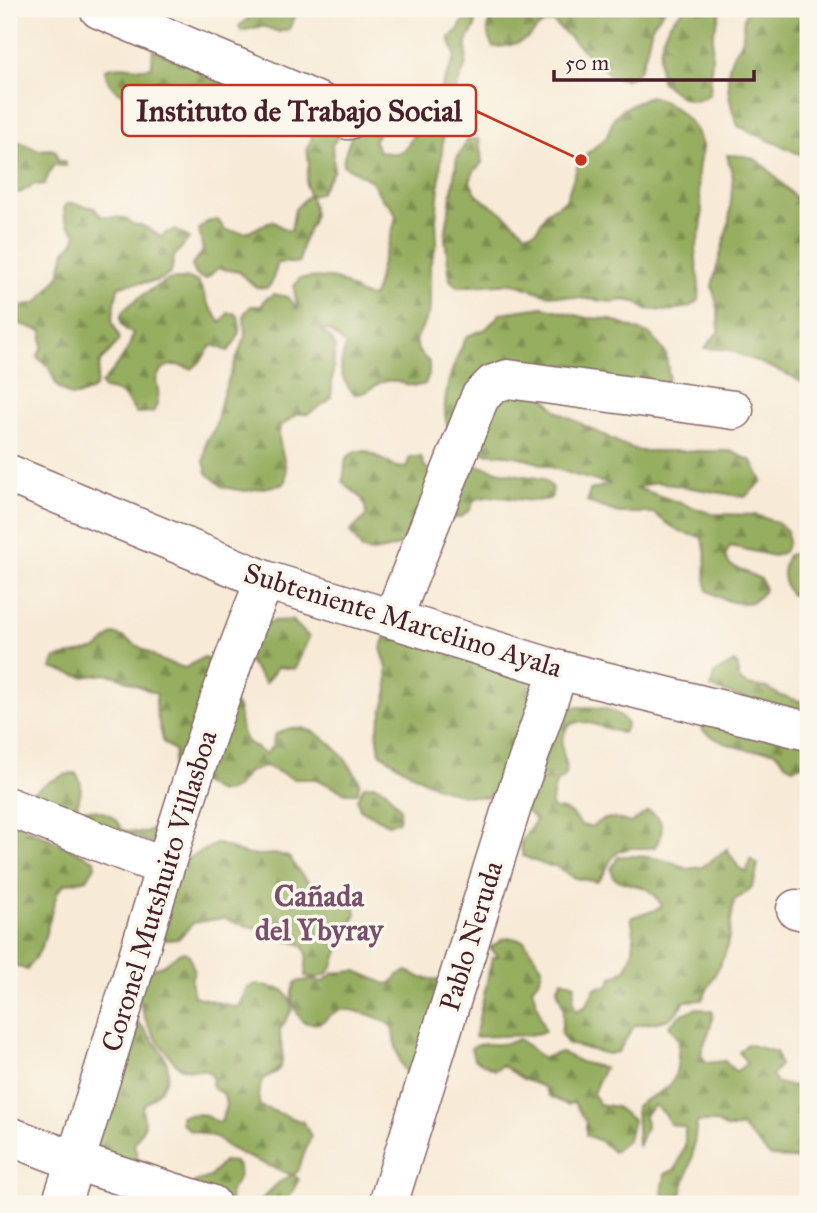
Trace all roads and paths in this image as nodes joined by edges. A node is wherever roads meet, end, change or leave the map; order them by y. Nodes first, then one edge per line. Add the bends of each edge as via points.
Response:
1 (99, 9) edge
2 (348, 120) dead end
3 (734, 410) dead end
4 (9, 474) edge
5 (265, 580) junction
6 (393, 618) junction
7 (559, 670) junction
8 (808, 731) edge
9 (9, 807) edge
10 (164, 867) junction
11 (9, 1136) edge
12 (75, 1161) junction
13 (61, 1204) edge
14 (211, 1204) edge
15 (388, 1204) edge

1 - 2 street via 321,103
3 - 6 street via 508,379 493,384 480,397
4 - 5 street, Subteniente Marcelino Ayala
5 - 6 street, Subteniente Marcelino Ayala
5 - 10 street, Coronel Mutshuito Villasboa via 237,649
6 - 7 street, Subteniente Marcelino Ayala
7 - 8 street, Subteniente Marcelino Ayala
7 - 15 street, Pablo Neruda
9 - 10 street
10 - 12 street, Coronel Mutshuito Villasboa
11 - 12 street
12 - 13 street, Coronel Mutshuito Villasboa
12 - 14 street

